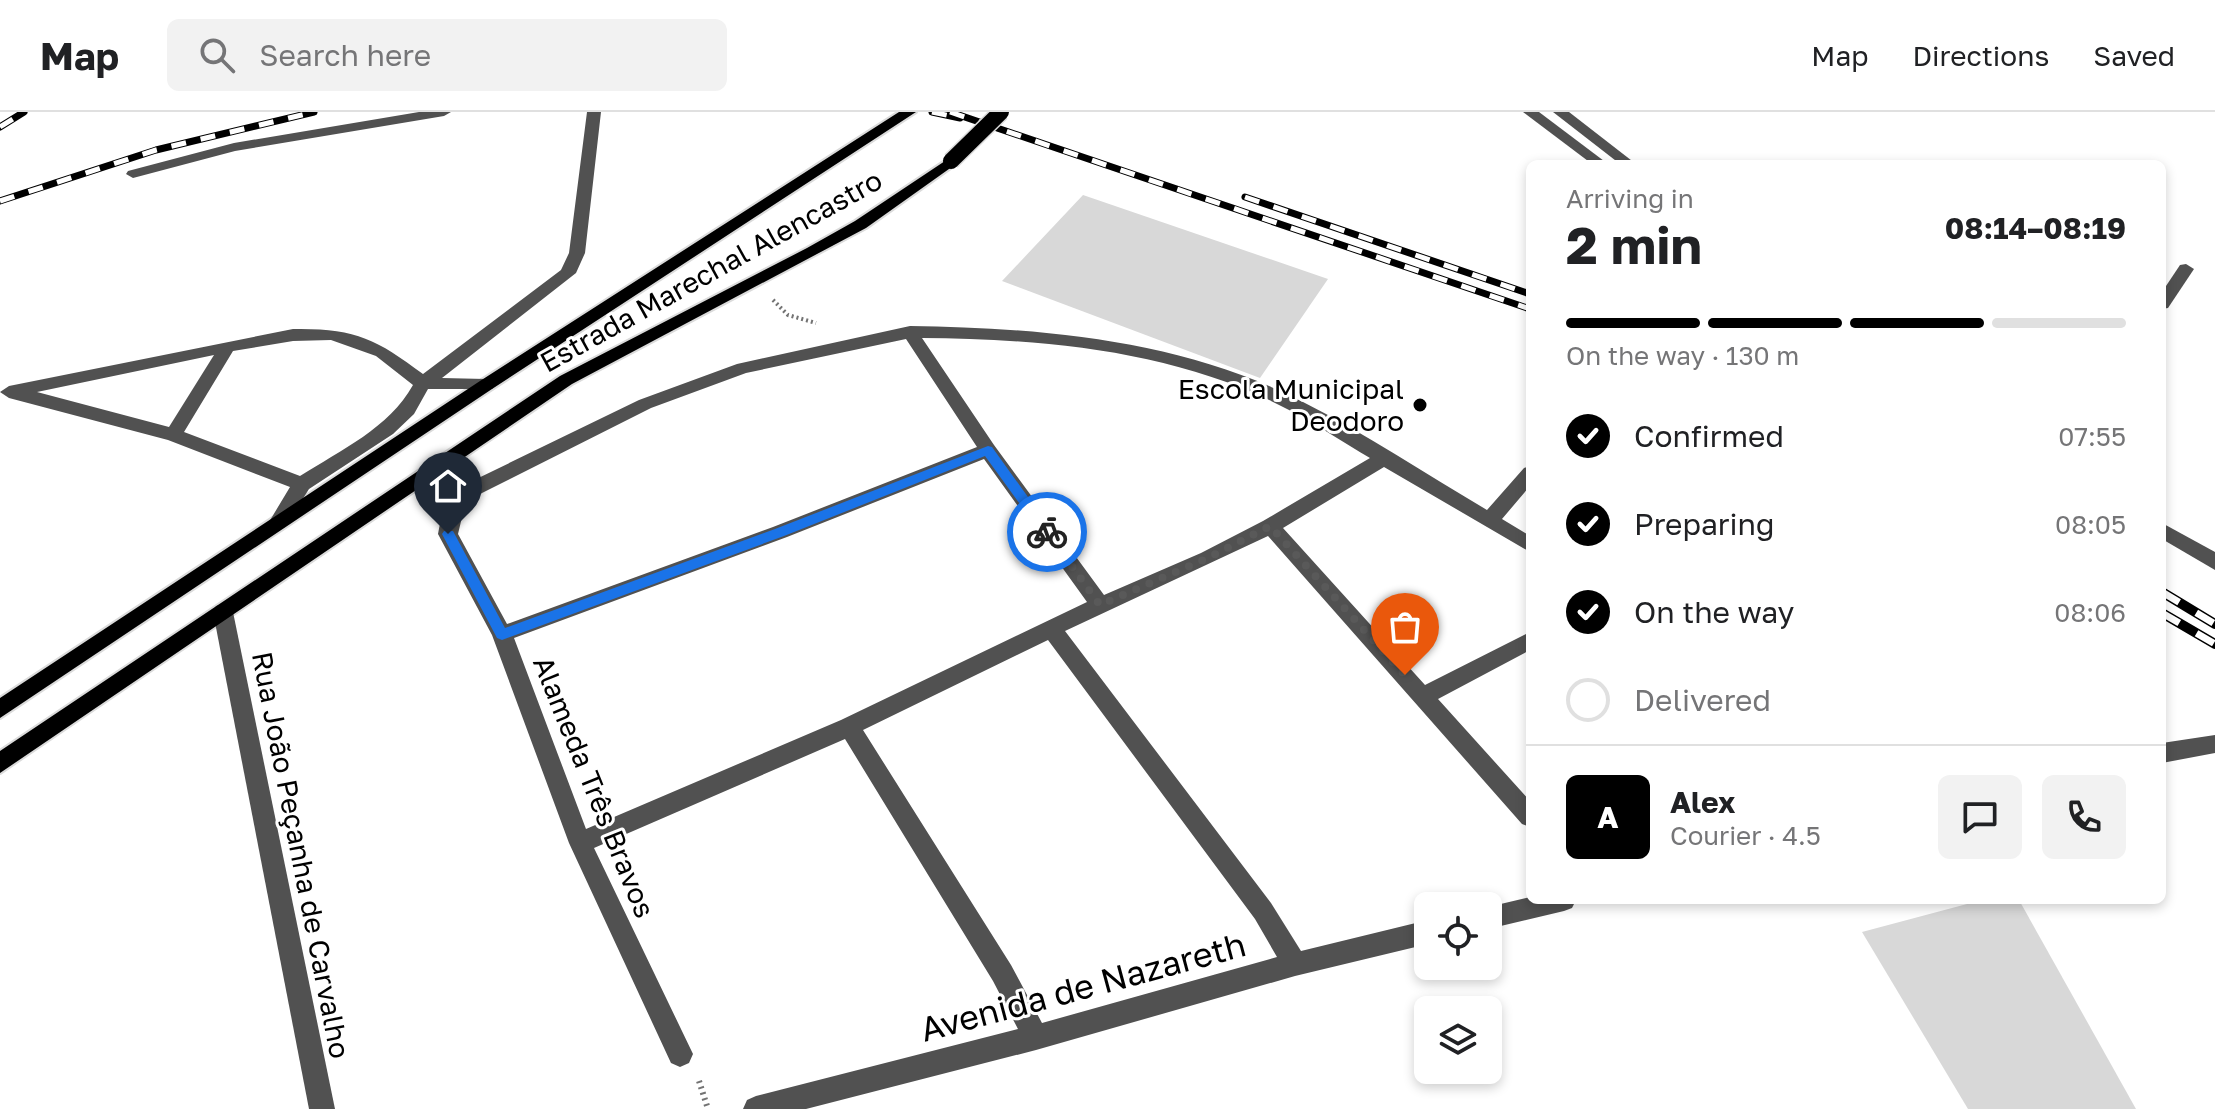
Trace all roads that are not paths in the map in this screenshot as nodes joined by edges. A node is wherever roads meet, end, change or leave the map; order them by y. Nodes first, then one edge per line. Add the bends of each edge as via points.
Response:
1 (444, 112) edge
2 (594, 112) edge
3 (909, 112) edge
4 (1001, 112) edge
5 (1530, 112) edge
6 (1560, 112) edge
7 (1596, 160) edge
8 (1624, 160) edge
9 (133, 174) dead end
10 (2186, 269) dead end
11 (2166, 298) edge
12 (910, 332) junction
13 (228, 346) junction
14 (423, 383) junction
15 (486, 385) junction
16 (5, 388) edge
17 (173, 435) junction
18 (988, 450) junction
19 (1385, 458) junction
20 (1526, 478) edge
21 (302, 484) junction
22 (1490, 520) junction
23 (278, 522) junction
24 (1270, 526) junction
25 (2169, 534) edge
26 (1526, 542) edge
27 (2215, 562) edge
28 (1100, 605) junction
29 (223, 612) junction
30 (1052, 630) junction
31 (502, 634) junction
32 (1526, 642) edge
33 (1424, 696) junction
34 (0, 709) edge
35 (849, 727) junction
36 (2215, 744) edge
37 (2166, 752) edge
38 (0, 763) edge
39 (1526, 812) edge
40 (580, 843) junction
41 (1547, 904) edge
42 (1502, 915) edge
43 (1414, 935) edge
44 (1295, 964) junction
45 (1036, 1037) junction
46 (680, 1054) dead end
47 (767, 1107) edge
48 (322, 1109) edge

1 - 9 street via 234,147
2 - 14 street, Estrada Marechal Alencastro via 577,253 568,273
3 - 15 main road, Estrada Marechal Alencastro
4 - 29 main road, Estrada Marechal Alencastro, bridge via 904,197 814,251 566,380
5 - 7 street
6 - 8 street
10 - 11 street
12 - 18 street
12 - 19 street, Alameda Três Bravos via 1003,333 1105,345 1184,363 1296,406
12 - 31 street, Alameda Três Bravos via 743,368 645,404 473,489 456,505 448,534
13 - 14 street via 331,334 382,352
13 - 16 street
13 - 17 street
14 - 15 street
14 - 21 street, Estrada Marechal Alencastro via 408,410 387,429
15 - 23 main road, Estrada Marechal Alencastro
16 - 17 street
17 - 21 street
18 - 28 street
18 - 31 street
19 - 22 street, Alameda Três Bravos
19 - 24 street
20 - 22 street
21 - 23 street, Estrada Marechal Alencastro
22 - 26 street, Alameda Três Bravos
23 - 34 main road, Estrada Marechal Alencastro
24 - 28 street
24 - 33 street
25 - 27 street
28 - 30 street
29 - 38 main road, Estrada Marechal Alencastro
29 - 48 street, Rua João Peçanha de Carvalho
30 - 35 street
30 - 44 street via 1263,911
31 - 40 street, Alameda Três Bravos
32 - 33 street
33 - 39 street
35 - 40 street
35 - 45 street
36 - 37 street
40 - 46 street, Alameda Três Bravos
41 - 42 street
43 - 44 street, Avenida de Nazareth
44 - 45 street, Avenida de Nazareth
45 - 47 street, Avenida de Nazareth

